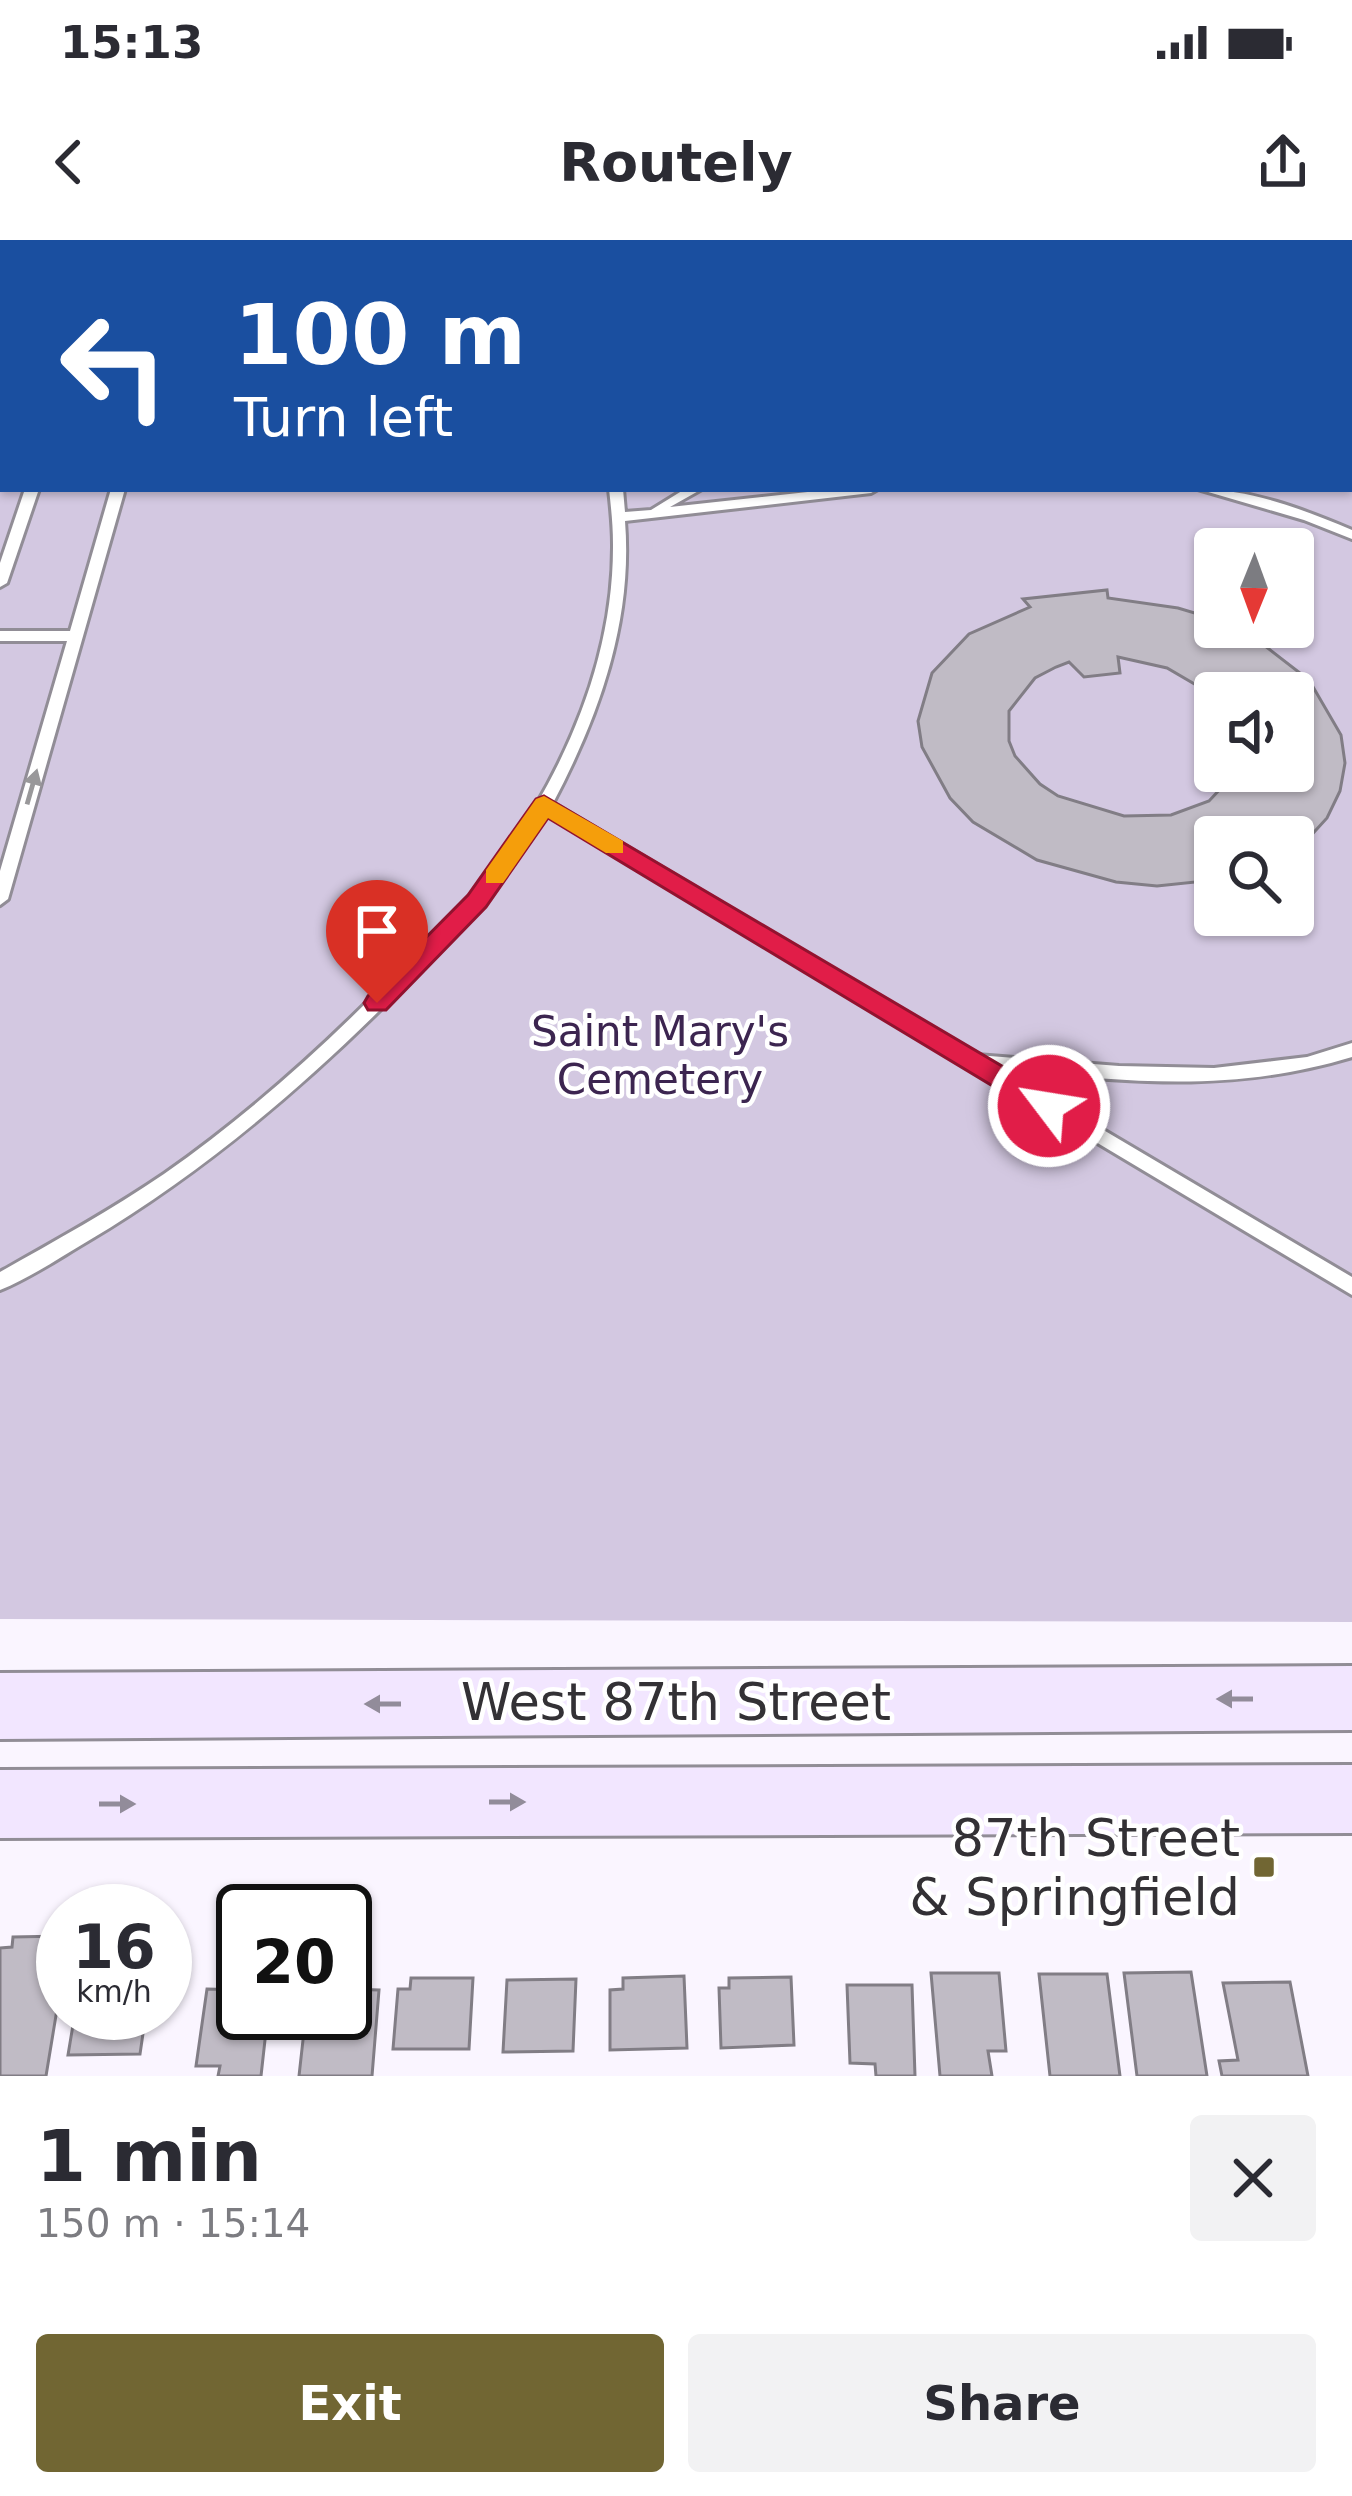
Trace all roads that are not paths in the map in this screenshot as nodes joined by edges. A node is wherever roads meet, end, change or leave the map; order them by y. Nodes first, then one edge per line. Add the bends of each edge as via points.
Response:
1 (31, 492) edge
2 (117, 492) edge
3 (616, 492) edge
4 (689, 492) edge
5 (845, 492) edge
6 (1215, 492) edge
7 (647, 515) junction
8 (620, 517) junction
9 (1352, 535) edge
10 (0, 583) edge
11 (0, 636) edge
12 (74, 636) junction
13 (544, 805) junction
14 (0, 899) edge
15 (1352, 1051) edge
16 (973, 1061) junction
17 (0, 1282) edge
18 (1352, 1287) edge
19 (1352, 1698) edge
20 (0, 1706) edge
21 (1352, 1799) edge
22 (0, 1804) edge

1 - 10 lane
2 - 12 lane
3 - 8 lane
4 - 7 lane
5 - 7 lane
6 - 9 lane
7 - 8 lane
8 - 13 lane via 623,550 587,718
11 - 12 lane
14 -> 12 lane
13 - 16 lane
13 - 17 lane via 477,901 310,1070 137,1202
15 - 16 lane via 1306,1067 1195,1076
16 - 18 lane
19 -> 20 main road, West 87th Street
22 -> 21 main road

